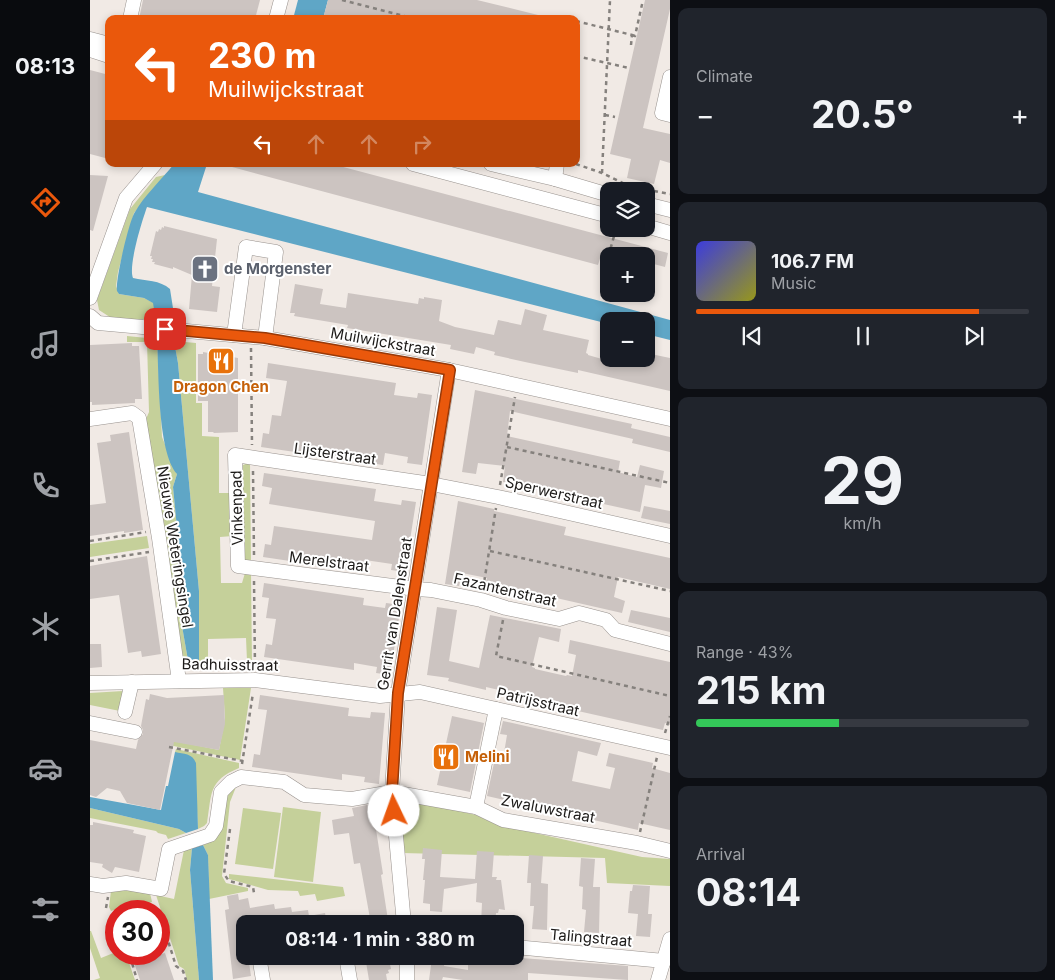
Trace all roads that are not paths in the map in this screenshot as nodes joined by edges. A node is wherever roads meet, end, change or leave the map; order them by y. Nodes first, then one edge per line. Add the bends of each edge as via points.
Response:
1 (134, 0) edge
2 (281, 0) edge
3 (131, 15) edge
4 (277, 15) edge
5 (90, 40) edge
6 (105, 43) edge
7 (90, 50) edge
8 (105, 55) edge
9 (670, 77) edge
10 (670, 115) edge
11 (150, 167) edge
12 (424, 167) edge
13 (504, 167) edge
14 (557, 167) edge
15 (555, 179) junction
16 (600, 192) edge
17 (655, 206) edge
18 (670, 210) edge
19 (600, 214) edge
20 (655, 229) edge
21 (670, 233) edge
22 (93, 279) edge
23 (90, 298) edge
24 (90, 316) edge
25 (234, 335) junction
26 (258, 338) junction
27 (450, 370) junction
28 (90, 419) edge
29 (670, 419) edge
30 (235, 455) joint
31 (431, 484) junction
32 (670, 536) edge
33 (238, 566) joint
34 (416, 590) junction
35 (670, 644) edge
36 (179, 681) junction
37 (132, 682) junction
38 (90, 683) edge
39 (398, 693) junction
40 (496, 709) junction
41 (125, 712) dead end
42 (90, 723) edge
43 (135, 732) dead end
44 (664, 747) edge
45 (392, 792) junction
46 (476, 807) junction
47 (670, 851) edge
48 (90, 884) edge
49 (403, 915) edge
50 (670, 939) edge
51 (524, 948) edge
52 (664, 961) junction
53 (260, 965) edge
54 (348, 965) edge
55 (407, 965) edge
56 (263, 980) edge
57 (350, 980) edge
58 (407, 980) edge
59 (658, 980) edge

1 - 3 street
2 - 4 street
5 - 6 street
7 - 8 street
9 - 10 street via 662,113
11 - 22 street via 126,198
12 - 19 street
13 - 15 street
14 - 15 street
15 - 16 street
17 - 18 street
20 - 21 street
22 - 23 street
24 - 25 street, Muilwijckstraat via 98,323
25 - 26 street, Muilwijckstraat
25 - 26 street via 246,246 276,252
26 - 27 street, Muilwijckstraat
27 - 29 street, Muilwijckstraat
27 - 31 street, Gerrit van Dalenstraat
28 - 36 street, Nieuwe Weteringsingel via 132,413 138,418
30 - 31 street, Lijsterstraat
30 - 33 street, Vinkenpad
31 - 32 street, Sperwerstraat
31 - 34 street, Gerrit van Dalenstraat
33 - 34 street, Merelstraat
34 - 35 street, Fazantenstraat via 464,596 559,619 579,613 606,620 614,630
34 - 39 street, Gerrit van Dalenstraat
36 - 37 street, Badhuisstraat
36 - 39 street, Badhuisstraat via 255,680 380,696
37 - 38 street, Badhuisstraat
37 - 41 street
39 - 40 street, Patrijsstraat via 420,692
39 - 45 street, Gerrit van Dalenstraat
40 - 44 street, Patrijsstraat
40 - 46 street
42 - 43 street
45 - 46 street, Zwaluwstraat
45 - 48 street via 352,799 304,795 284,782 241,777 221,792 216,826 210,835 169,848 161,889 126,883
45 - 49 street, Gerrit van Dalenstraat
46 - 47 street, Zwaluwstraat via 503,820
50 - 52 street
51 - 52 street, Talingstraat
52 - 59 street
53 - 56 street
54 - 57 street
55 - 58 street

